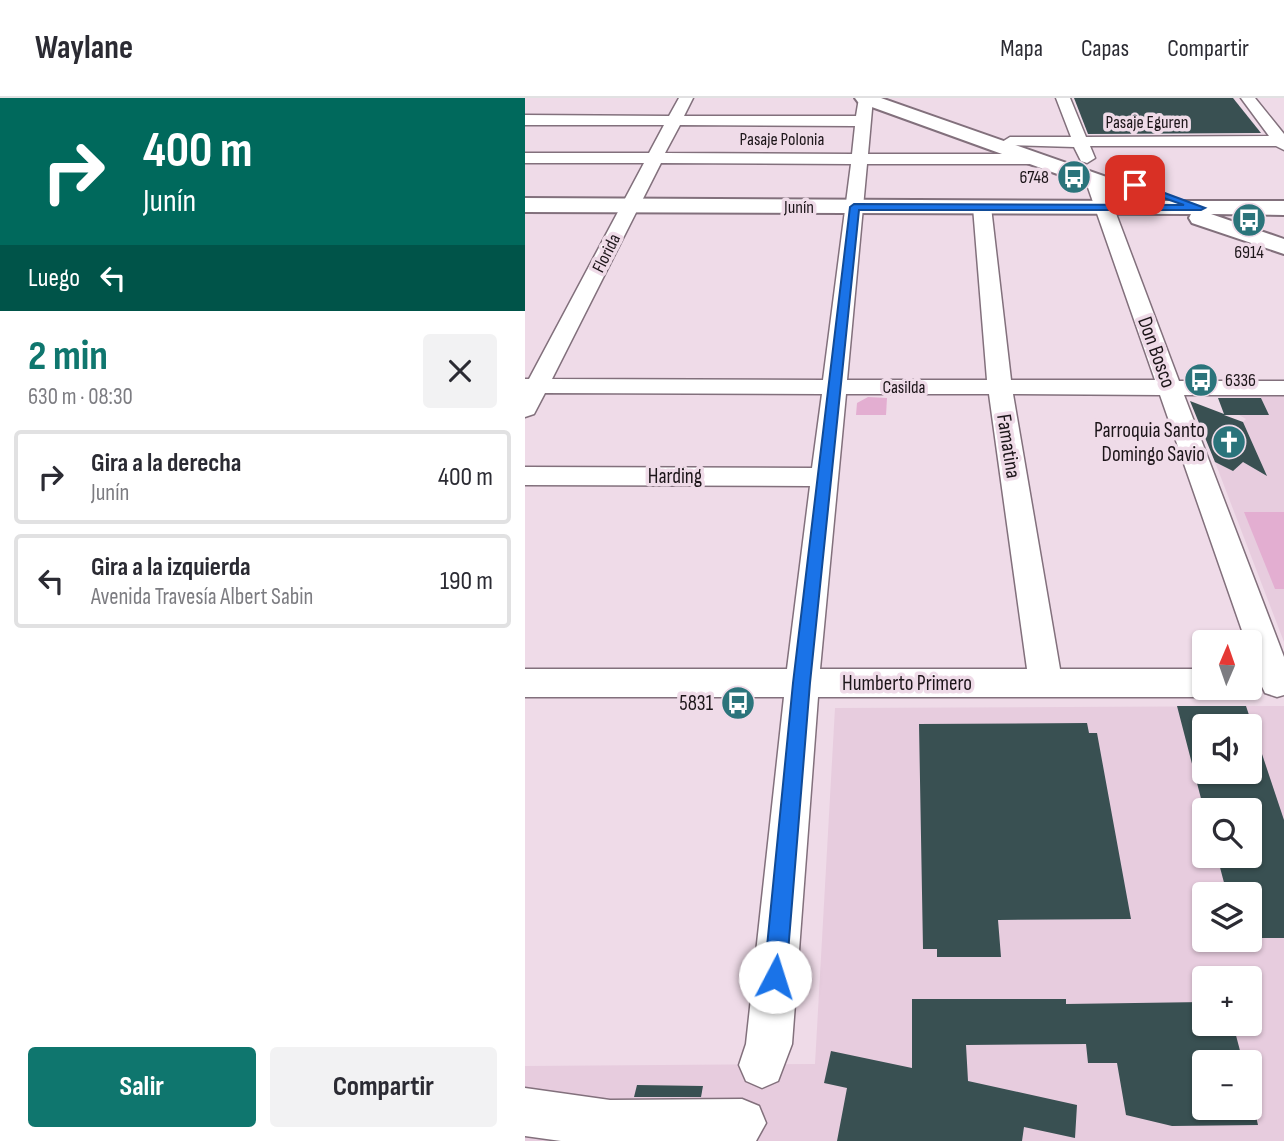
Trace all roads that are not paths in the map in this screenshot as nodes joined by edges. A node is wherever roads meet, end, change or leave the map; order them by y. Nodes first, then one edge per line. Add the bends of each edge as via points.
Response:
1 (686, 98) edge
2 (882, 98) edge
3 (1063, 98) edge
4 (1248, 98) edge
5 (865, 104) edge
6 (525, 120) edge
7 (675, 120) junction
8 (1009, 142) junction
9 (1081, 142) junction
10 (1283, 142) edge
11 (655, 158) junction
12 (860, 158) junction
13 (525, 159) edge
14 (1040, 159) junction
15 (1093, 174) junction
16 (525, 205) edge
17 (631, 205) junction
18 (854, 207) junction
19 (982, 208) junction
20 (1105, 208) junction
21 (1171, 208) junction
22 (1201, 208) junction
23 (1284, 208) edge
24 (1284, 237) edge
25 (1284, 247) edge
26 (531, 386) edge
27 (835, 387) junction
28 (1000, 387) junction
29 (1170, 387) junction
30 (1284, 388) edge
31 (525, 409) edge
32 (525, 476) edge
33 (825, 477) junction
34 (525, 683) edge
35 (802, 683) junction
36 (1046, 683) junction
37 (1192, 683) edge
38 (1270, 683) edge
39 (762, 1065) dead end
40 (525, 1112) edge
41 (742, 1123) dead end

1 - 7 street, Florida
2 - 8 main road
3 - 9 street, Don Bosco
4 - 10 street
5 - 7 street
5 - 12 street
5 - 14 main road
6 - 7 street
7 - 11 street, Florida
8 - 9 street, Pasaje Eguren
8 - 15 main road
9 - 10 street, Pasaje Eguren
9 - 15 street, Don Bosco
11 - 12 street, Pasaje Polonia
11 - 13 street, Pasaje Polonia
11 - 17 street, Florida
12 - 14 street, Pasaje Polonia
12 - 18 street
14 - 15 main road
15 - 20 street, Don Bosco
15 - 21 main road
15 - 22 main road
16 - 17 main road, Junín
17 - 18 main road, Junín
17 - 26 street, Florida
18 - 19 main road, Junín
18 - 27 street
19 - 20 main road, Junín
19 - 28 street, Famatina
20 - 21 main road, Junín
20 - 29 street, Don Bosco
21 - 22 main road, Junín
21 - 25 main road
22 - 23 main road, Junín
22 - 24 main road
26 - 27 street, Casilda
26 - 31 street, Florida
27 - 28 street, Casilda
27 - 33 street
28 - 29 street, Casilda
28 - 36 street, Famatina
29 - 30 street, Casilda
29 - 38 street, Don Bosco
32 - 33 street, Harding
33 - 35 street
34 - 35 street, Humberto Primero
35 - 36 street, Humberto Primero
35 - 39 street via 769,1044
36 - 37 street, Humberto Primero
40 - 41 street via 610,1124

